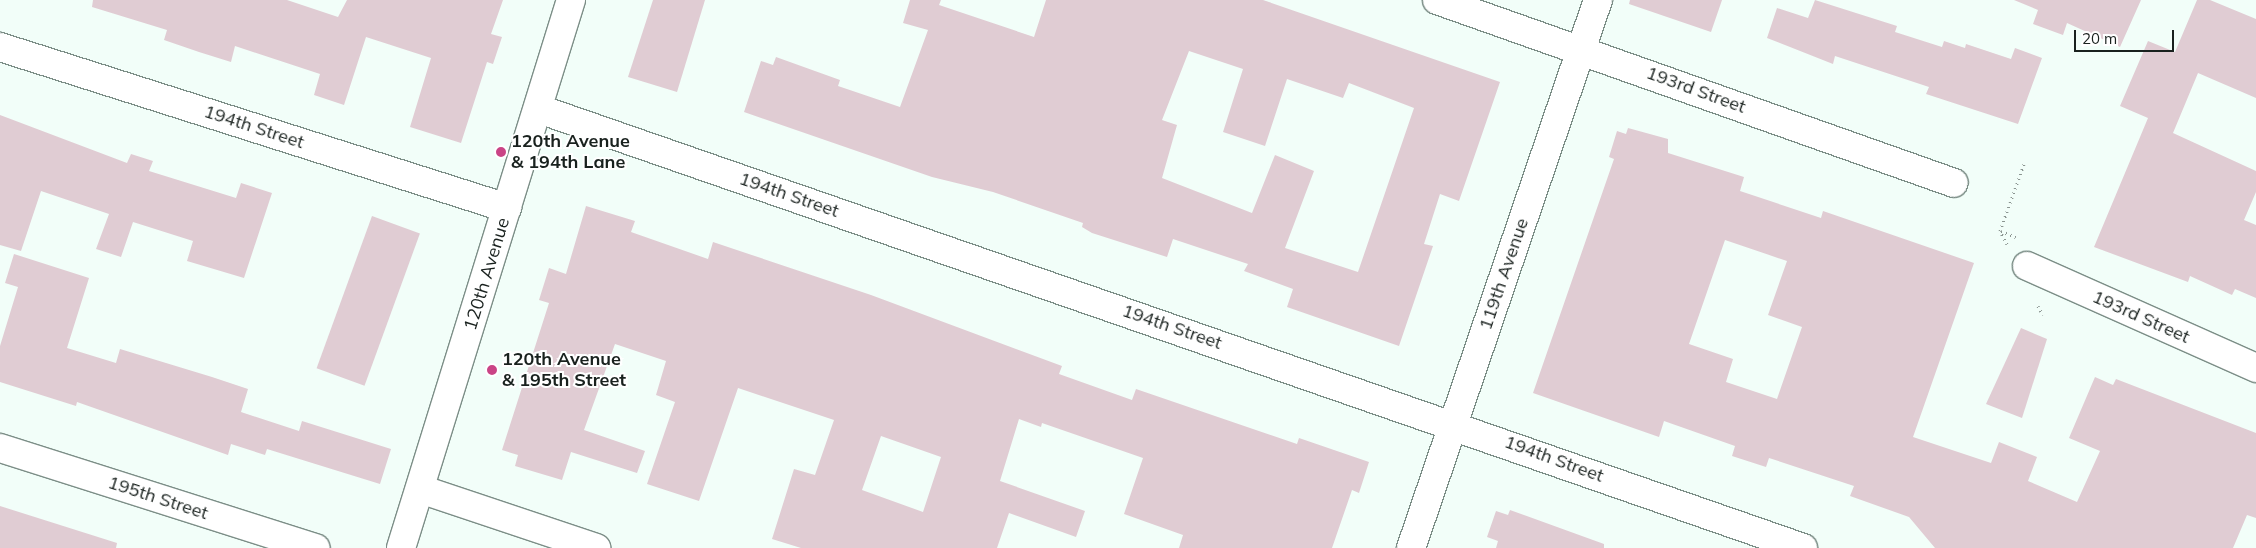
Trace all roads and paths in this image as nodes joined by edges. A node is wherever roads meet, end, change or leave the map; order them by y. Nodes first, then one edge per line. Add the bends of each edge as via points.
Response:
1 (571, 0) edge
2 (1437, 0) edge
3 (1598, 0) edge
4 (0, 47) edge
5 (1581, 49) junction
6 (539, 109) junction
7 (2025, 161) dead end
8 (1954, 182) dead end
9 (507, 208) junction
10 (2000, 231) dead end
11 (2027, 266) dead end
12 (2256, 368) edge
13 (1453, 423) junction
14 (0, 448) edge
15 (420, 488) junction
16 (316, 548) edge
17 (401, 548) edge
18 (596, 548) edge
19 (1411, 548) edge
20 (1803, 548) edge

1 - 6 street, 120th Avenue
2 - 5 street, 193rd Street
3 - 5 street, 119th Avenue
4 - 9 street, 194th Street
5 - 8 street, 193rd Street
5 - 13 street, 119th Avenue
6 - 9 street, 120th Avenue
6 - 13 street, 194th Street
7 - 10 path
9 - 15 street, 120th Avenue
11 - 12 street, 193rd Street
13 - 19 street, 119th Avenue
13 - 20 street, 194th Street
14 - 16 street, 195th Street
15 - 17 street, 120th Avenue
15 - 18 street

